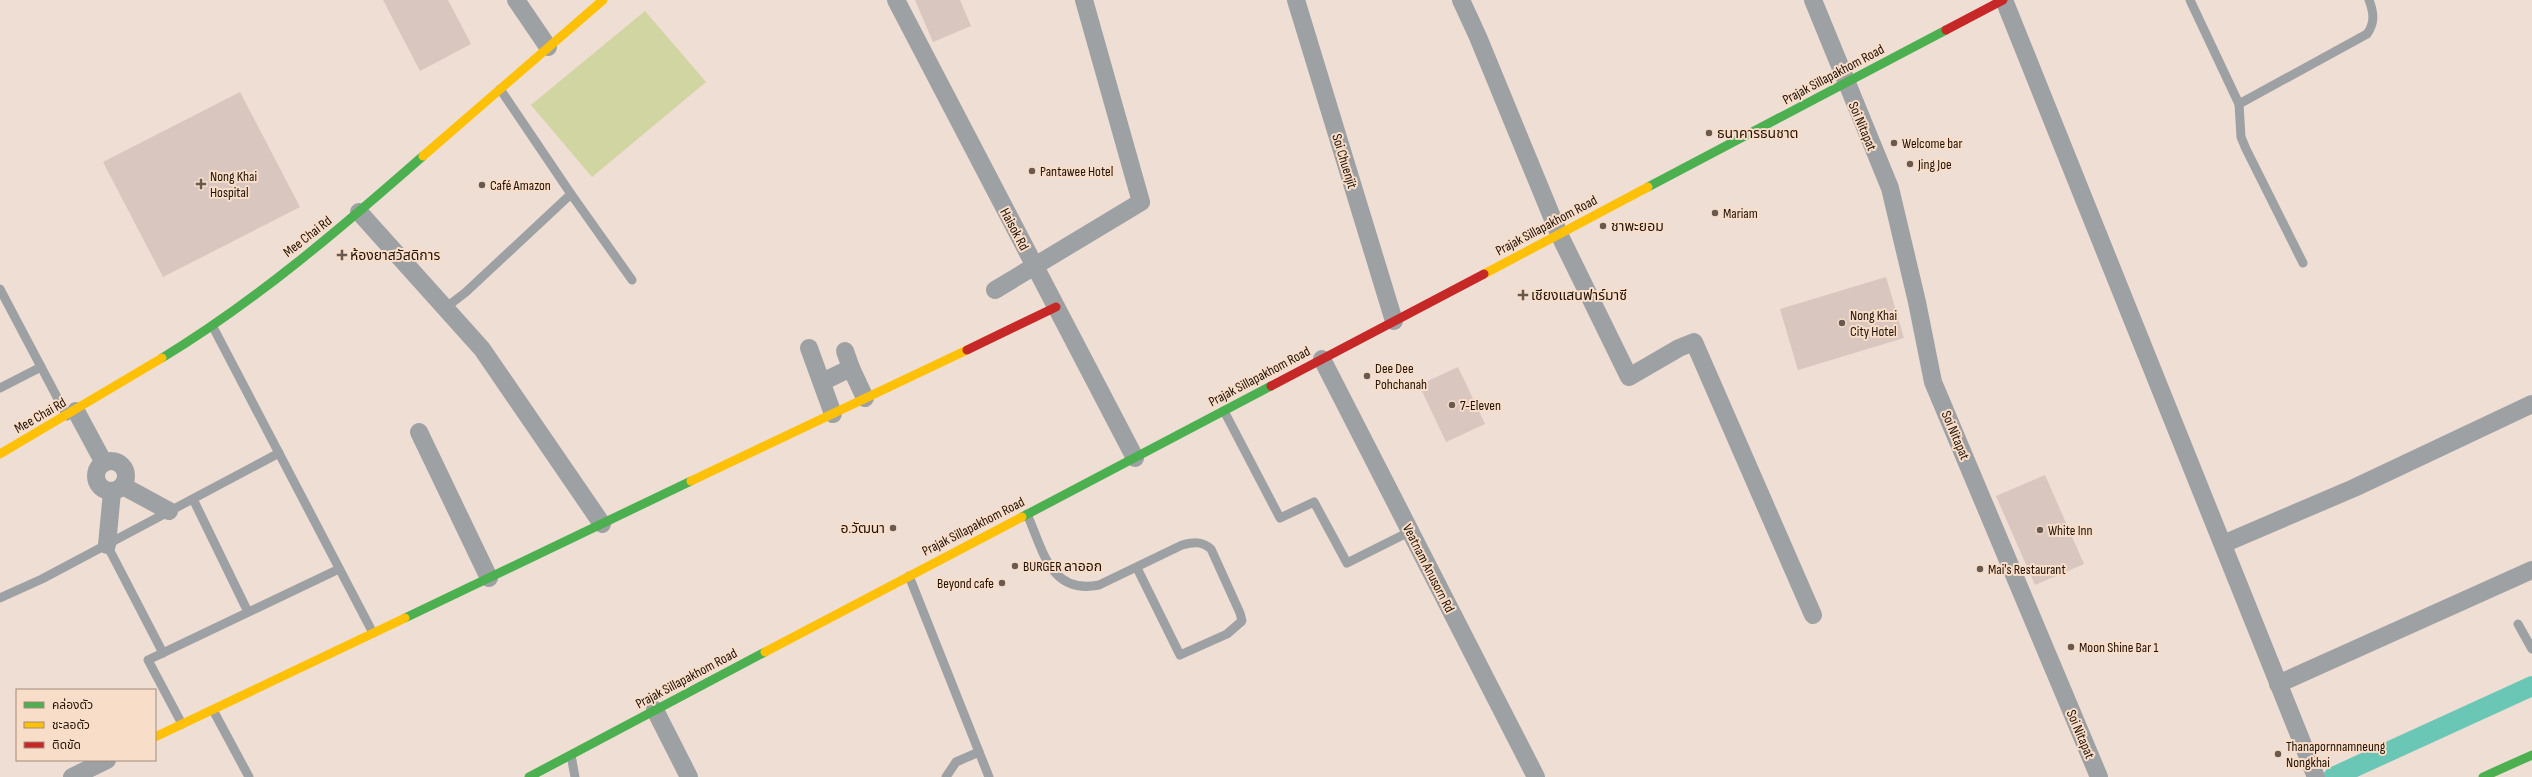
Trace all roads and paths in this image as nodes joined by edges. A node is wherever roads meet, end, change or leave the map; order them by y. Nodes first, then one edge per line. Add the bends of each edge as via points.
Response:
1 (516, 0) edge
2 (602, 0) edge
3 (896, 0) edge
4 (1084, 0) edge
5 (1296, 0) edge
6 (1460, 0) edge
7 (1813, 0) edge
8 (2003, 0) edge
9 (2190, 0) edge
10 (2369, 0) edge
11 (548, 47) junction
12 (1845, 83) junction
13 (500, 88) junction
14 (2239, 104) junction
15 (571, 194) junction
16 (359, 212) junction
17 (1559, 234) junction
18 (2303, 263) dead end
19 (1035, 267) junction
20 (632, 280) dead end
21 (0, 289) edge
22 (995, 290) dead end
23 (1056, 307) junction
24 (444, 309) junction
25 (1394, 321) junction
26 (213, 327) junction
27 (809, 348) dead end
28 (845, 351) dead end
29 (1322, 359) junction
30 (41, 367) junction
31 (851, 368) junction
32 (822, 382) junction
33 (0, 388) edge
34 (865, 398) junction
35 (2532, 404) edge
36 (1224, 411) junction
37 (72, 414) junction
38 (833, 414) junction
39 (419, 432) dead end
40 (279, 453) junction
41 (0, 454) edge
42 (1135, 458) junction
43 (118, 489) junction
44 (193, 499) junction
45 (169, 511) junction
46 (1027, 514) junction
47 (602, 524) junction
48 (1411, 531) junction
49 (2223, 544) junction
50 (107, 545) junction
51 (1136, 568) junction
52 (339, 569) junction
53 (2532, 570) edge
54 (909, 575) junction
55 (488, 578) junction
56 (0, 598) edge
57 (248, 612) junction
58 (1813, 615) dead end
59 (2518, 624) dead end
60 (373, 633) junction
61 (2532, 649) edge
62 (164, 653) junction
63 (2278, 684) junction
64 (213, 710) junction
65 (655, 710) junction
66 (182, 724) junction
67 (156, 737) edge
68 (979, 752) junction
69 (571, 755) junction
70 (2532, 755) edge
71 (105, 761) edge
72 (2315, 775) edge
73 (72, 777) edge
74 (249, 777) edge
75 (529, 777) edge
76 (575, 777) edge
77 (689, 777) edge
78 (946, 777) edge
79 (989, 777) edge
80 (1536, 777) edge
81 (2100, 777) edge
82 (2483, 777) edge

1 - 11 street
2 - 11 street, Mee Chai Rd
3 - 19 street, Haisok Rd
4 - 19 street via 1141,202
5 - 25 street, Soi Chuenjit
6 - 17 street via 1478,37
7 - 12 street, Soi Nitapat
8 - 12 street, Prajak Sillapakhom Road
8 - 49 street
9 - 14 lane
10 - 14 lane via 2373,24 2367,34
11 - 13 street, Mee Chai Rd
12 - 17 street, Prajak Sillapakhom Road
12 - 81 street, Soi Nitapat via 1890,188 1918,302 1934,382
13 - 15 lane
13 - 16 street, Mee Chai Rd
14 - 18 lane via 2241,137
15 - 20 lane
15 - 24 lane via 466,292
16 - 24 street
16 - 26 street, Mee Chai Rd
17 - 25 street, Prajak Sillapakhom Road
17 - 58 street via 1629,377 1694,342
19 - 22 street
19 - 23 street, Haisok Rd
21 - 30 lane
23 - 34 street
23 - 42 street, Haisok Rd
24 - 47 street via 482,349
25 - 29 street, Prajak Sillapakhom Road
26 - 37 street, Mee Chai Rd
26 - 40 lane
27 - 32 street
28 - 31 street
29 - 36 street, Prajak Sillapakhom Road
29 - 48 street, Veatnam Anusorn Rd
30 - 33 lane
30 - 37 lane
31 - 32 street
31 - 34 street
32 - 38 street
34 - 38 street
35 - 49 street via 2354,488
36 - 42 street, Prajak Sillapakhom Road
36 - 48 lane via 1280,518 1314,502 1347,563
37 - 41 street, Mee Chai Rd
37 - 43 street via 104,463 97,469 97,483 104,490
38 - 47 street
39 - 55 street
40 - 44 lane
40 - 52 lane
42 - 46 street, Prajak Sillapakhom Road
43 - 45 street
43 - 50 street
44 - 45 lane
44 - 57 lane
45 - 50 lane
46 - 51 lane via 1051,569 1063,581 1086,588 1099,585
46 - 54 street, Prajak Sillapakhom Road
47 - 55 street
48 - 80 street, Veatnam Anusorn Rd
49 - 63 street
50 - 56 lane
50 - 62 lane
51 - 51 lane via 1182,545 1195,542 1205,544 1211,549 1242,621 1227,634 1180,655
52 - 57 lane
52 - 60 lane
53 - 63 street
54 - 65 street, Prajak Sillapakhom Road
54 - 68 lane
55 - 60 street
57 - 62 lane
59 - 61 lane
60 - 64 street
62 - 66 lane via 148,660
63 - 72 street
64 - 66 street
64 - 74 lane
65 - 69 street, Prajak Sillapakhom Road
65 - 77 street
66 - 67 street
68 - 78 lane via 956,762
68 - 79 lane
69 - 75 street, Prajak Sillapakhom Road
69 - 76 lane
70 - 82 street
71 - 73 street

